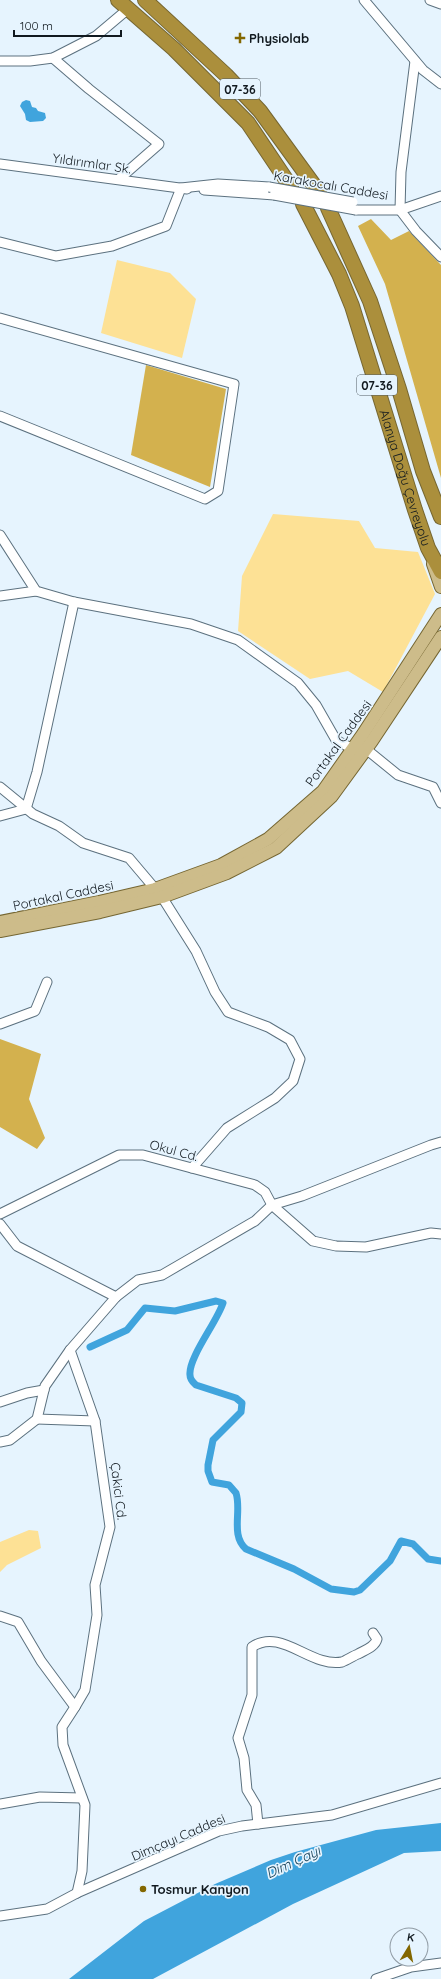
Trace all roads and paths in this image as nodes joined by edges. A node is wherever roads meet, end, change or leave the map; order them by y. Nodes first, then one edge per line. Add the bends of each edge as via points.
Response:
1 (145, 0) edge
2 (364, 0) edge
3 (430, 0) edge
4 (441, 4) edge
5 (123, 5) edge
6 (53, 58) junction
7 (415, 60) junction
8 (0, 61) edge
9 (441, 84) edge
10 (0, 164) edge
11 (119, 179) junction
12 (292, 187) dead end
13 (181, 188) junction
14 (319, 192) dead end
15 (441, 196) edge
16 (303, 204) dead end
17 (328, 208) dead end
18 (400, 210) junction
19 (0, 242) edge
20 (441, 257) edge
21 (0, 318) edge
22 (0, 416) edge
23 (441, 517) edge
24 (0, 535) edge
25 (428, 548) junction
26 (441, 572) edge
27 (441, 587) edge
28 (36, 591) junction
29 (0, 596) edge
30 (74, 602) junction
31 (441, 615) edge
32 (441, 637) edge
33 (353, 749) junction
34 (366, 749) junction
35 (0, 787) edge
36 (441, 802) edge
37 (26, 809) junction
38 (0, 816) edge
39 (159, 892) junction
40 (0, 922) edge
41 (0, 931) edge
42 (47, 982) dead end
43 (0, 1024) edge
44 (441, 1142) edge
45 (192, 1168) junction
46 (272, 1205) junction
47 (0, 1214) edge
48 (0, 1224) edge
49 (441, 1234) edge
50 (116, 1297) junction
51 (70, 1350) junction
52 (44, 1390) junction
53 (0, 1402) edge
54 (37, 1420) junction
55 (95, 1421) junction
56 (0, 1442) edge
57 (0, 1616) edge
58 (373, 1633) dead end
59 (75, 1707) junction
60 (441, 1783) edge
61 (82, 1798) junction
62 (0, 1804) edge
63 (258, 1824) junction
64 (77, 1893) junction
65 (0, 1916) edge
66 (441, 1963) edge
67 (376, 1979) edge

1 - 14 highway, 07-36 via 226,74 260,111
2 - 7 street
3 - 4 street
5 - 6 street via 96,36
5 - 12 highway, 07-36 via 179,54 248,123
6 - 8 street via 30,62
6 - 11 street via 159,144
7 - 9 street
7 - 18 street via 401,172
10 - 11 street, Yıldırımlar Sk.
11 - 13 street, Yıldırımlar Sk.
13 - 18 street, Karakocalı Caddesi, bridge via 218,184 355,206
13 - 19 street via 166,226 112,246 56,256
15 - 18 street
16 - 25 highway, Alanya Doğu Çevreyolu / 07-36 via 352,306
17 - 23 highway, Alanya Doğu Çevreyolu / 07-36 via 370,301 423,471
18 - 20 street
21 - 22 street via 234,384 218,491 205,499
24 - 28 street
25 - 26 highway, Alanya Doğu Çevreyolu / 07-36
25 - 27 main road
28 - 29 street
28 - 30 street
30 - 33 street via 191,624 238,640 298,683 316,705 336,740
30 - 37 street via 37,772
31 - 33 main road, Portakal Caddesi
32 - 34 main road, Portakal Caddesi
33 - 34 street
33 - 39 main road, Portakal Caddesi via 323,791 268,839 221,865
34 - 36 street via 398,775 433,787
34 - 39 main road, Portakal Caddesi via 332,796 276,848 227,873
35 - 37 street
37 - 38 street
37 - 39 street via 59,826 82,843 129,858
39 - 40 main road, Portakal Caddesi
39 - 41 main road, Portakal Caddesi via 100,912
39 - 45 street via 196,951 215,992 228,1012 268,1027 290,1040 300,1059 294,1081 275,1098 227,1128
42 - 43 street via 36,1011
44 - 46 street via 302,1196
45 - 46 street, Okul Cd. via 255,1185 265,1192
45 - 47 street, Okul Cd. via 143,1155 118,1156
46 - 49 street, Okul Cd. via 313,1241 336,1246 366,1247 431,1233
46 - 50 street via 256,1221 162,1275 138,1280
48 - 50 street via 17,1246
50 - 51 street
51 - 52 street
51 - 55 street, Çakici Cd.
52 - 53 street
52 - 54 street
54 - 55 street
54 - 56 street via 10,1440
55 - 59 street, Çakici Cd. via 110,1527 95,1585 97,1616 85,1690
57 - 59 street via 18,1622 41,1661
58 - 63 street via 378,1639 376,1643 341,1662 323,1661 283,1644 260,1641 252,1647 252,1695 238,1738 244,1758 246,1790 256,1805
59 - 61 street, Çakici Cd. via 62,1727 63,1745
60 - 63 street, Dimçayı Caddesi via 332,1815
61 - 62 street via 40,1797
61 - 64 street, Çakici Cd. via 85,1805 82,1871
63 - 64 street, Dimçayı Caddesi via 219,1831
64 - 65 street, Dimçayı Caddesi via 46,1909
66 - 67 street via 411,1967

